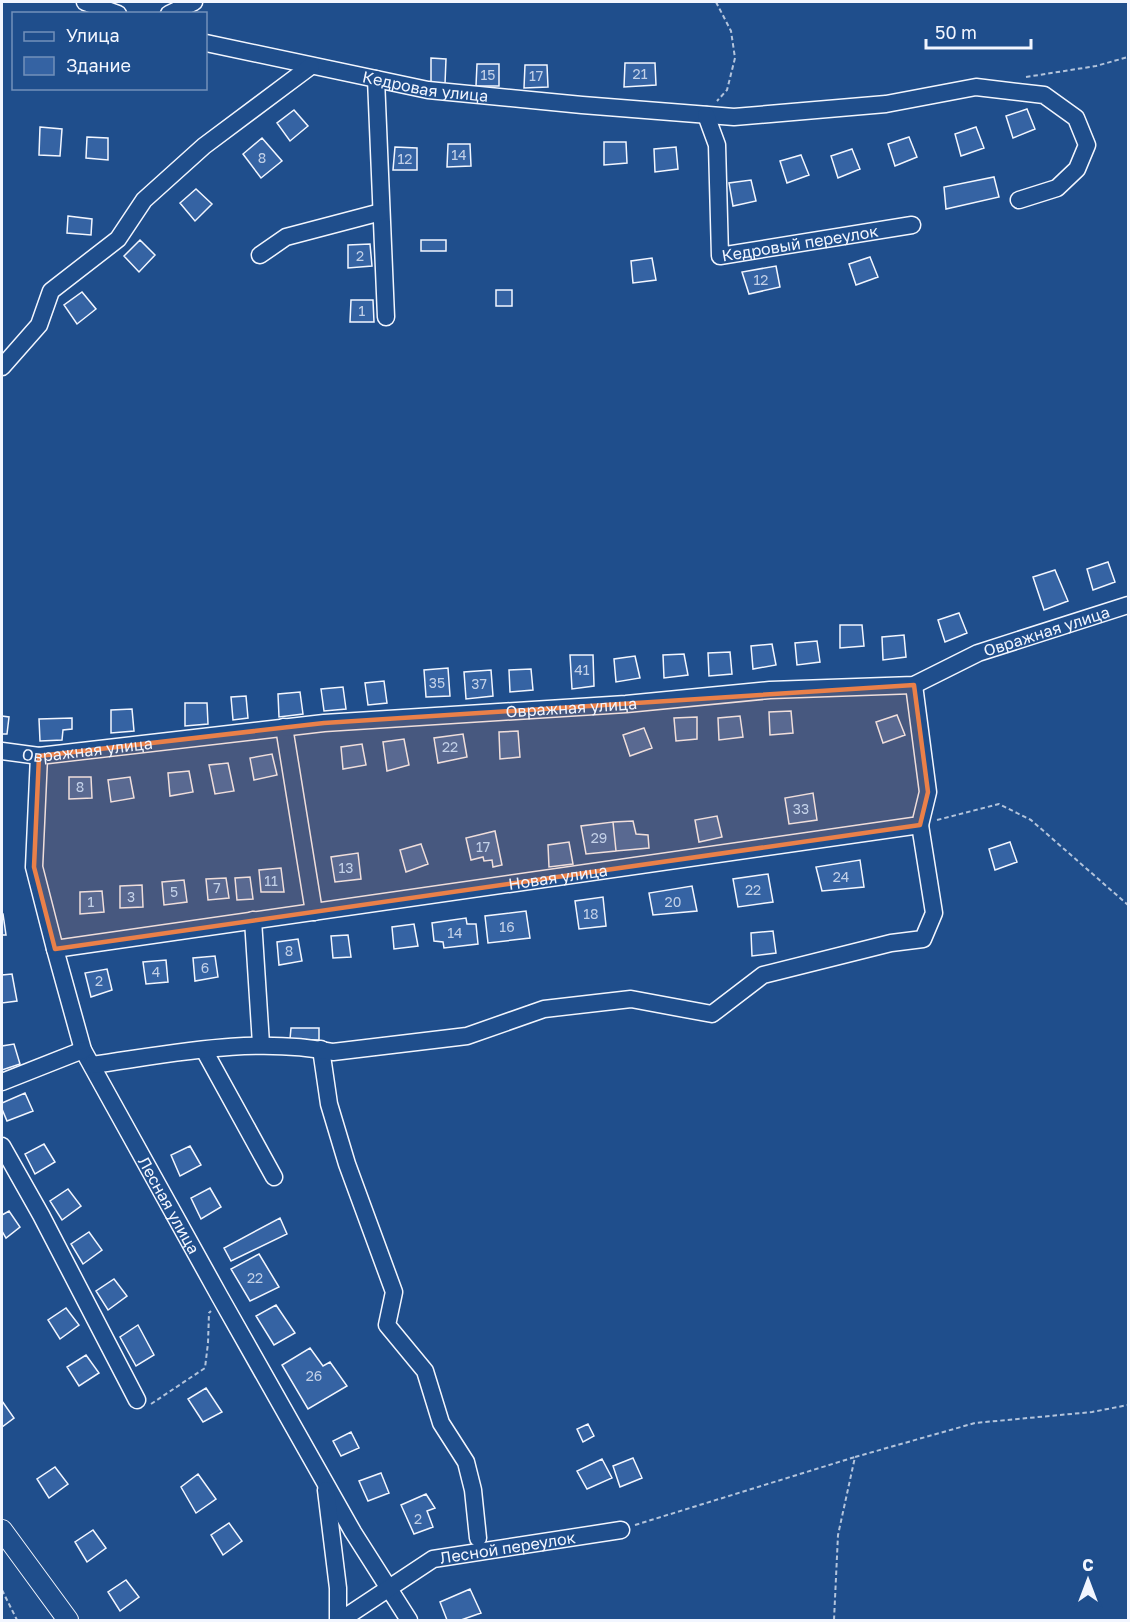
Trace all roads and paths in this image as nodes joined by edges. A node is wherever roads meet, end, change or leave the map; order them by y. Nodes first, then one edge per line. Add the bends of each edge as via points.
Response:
1 (85, 2) edge
2 (194, 2) edge
3 (716, 2) edge
4 (112, 12) edge
5 (173, 12) edge
6 (207, 43) edge
7 (1128, 57) edge
8 (311, 66) junction
9 (376, 79) junction
10 (1017, 79) dead end
11 (706, 115) junction
12 (1019, 200) dead end
13 (381, 212) junction
14 (912, 225) dead end
15 (260, 255) dead end
16 (386, 317) dead end
17 (2, 367) edge
18 (1128, 605) edge
19 (914, 684) junction
20 (284, 727) junction
21 (2, 752) edge
22 (39, 756) junction
23 (920, 825) junction
24 (1128, 905) edge
25 (314, 912) junction
26 (254, 920) junction
27 (55, 949) junction
28 (261, 1044) junction
29 (321, 1049) junction
30 (204, 1050) junction
31 (87, 1058) junction
32 (2, 1082) edge
33 (2, 1146) edge
34 (274, 1177) dead end
35 (220, 1297) junction
36 (136, 1400) joint
37 (1128, 1405) edge
38 (855, 1457) junction
39 (324, 1481) junction
40 (2, 1530) edge
41 (621, 1530) joint
42 (478, 1538) dead end
43 (389, 1589) junction
44 (2, 1590) edge
45 (16, 1620) edge
46 (68, 1620) edge
47 (340, 1620) edge
48 (409, 1620) edge
49 (834, 1620) edge

1 - 4 street
2 - 5 street
3 - 11 path via 731,31 735,58 727,90
6 - 8 street, Кедровая улица
7 - 10 path
8 - 9 street, Кедровая улица
8 - 17 street via 204,146 144,200 118,239 51,291 39,325
9 - 11 street, Кедровая улица via 428,90
9 - 13 street
11 - 12 street, Кедровая улица via 734,117 886,104 976,87 1044,95 1076,118 1087,145 1077,169 1057,188
11 - 14 street, Кедровый переулок via 717,145 720,256
13 - 15 street via 286,237
13 - 16 street
18 - 19 street, Овражная улица via 978,653
19 - 20 street, Овражная улица via 770,690 626,704
19 - 23 street via 928,792
20 - 22 street, Овражная улица
20 - 25 street
21 - 22 street, Овражная улица
22 - 27 street, Лесная улица via 34,867
23 - 24 path via 999,804 1031,820
23 - 25 street, Новая улица
23 - 29 street via 934,913 924,939 891,943 763,975 712,1014 631,999 544,1009 467,1036 333,1052
25 - 26 street, Новая улица
26 - 27 street, Новая улица
26 - 28 street
27 - 31 street, Лесная улица
28 - 29 street
28 - 30 street
29 - 42 street via 329,1104 347,1164 394,1292 387,1325 425,1371 441,1423 466,1462
30 - 31 street
30 - 34 street
31 - 32 street
31 - 35 street, Лесная улица
33 - 36 street
35 - 36 path via 209,1313 205,1368 151,1405
35 - 39 street, Лесная улица
37 - 38 path via 975,1423
38 - 41 path
38 - 49 path via 838,1535
39 - 43 street, Лесная улица
39 - 47 street
40 - 46 main road
41 - 43 street, Лесной переулок via 433,1559
43 - 47 street, Лесной переулок
43 - 48 street, Лесная улица
44 - 45 path

